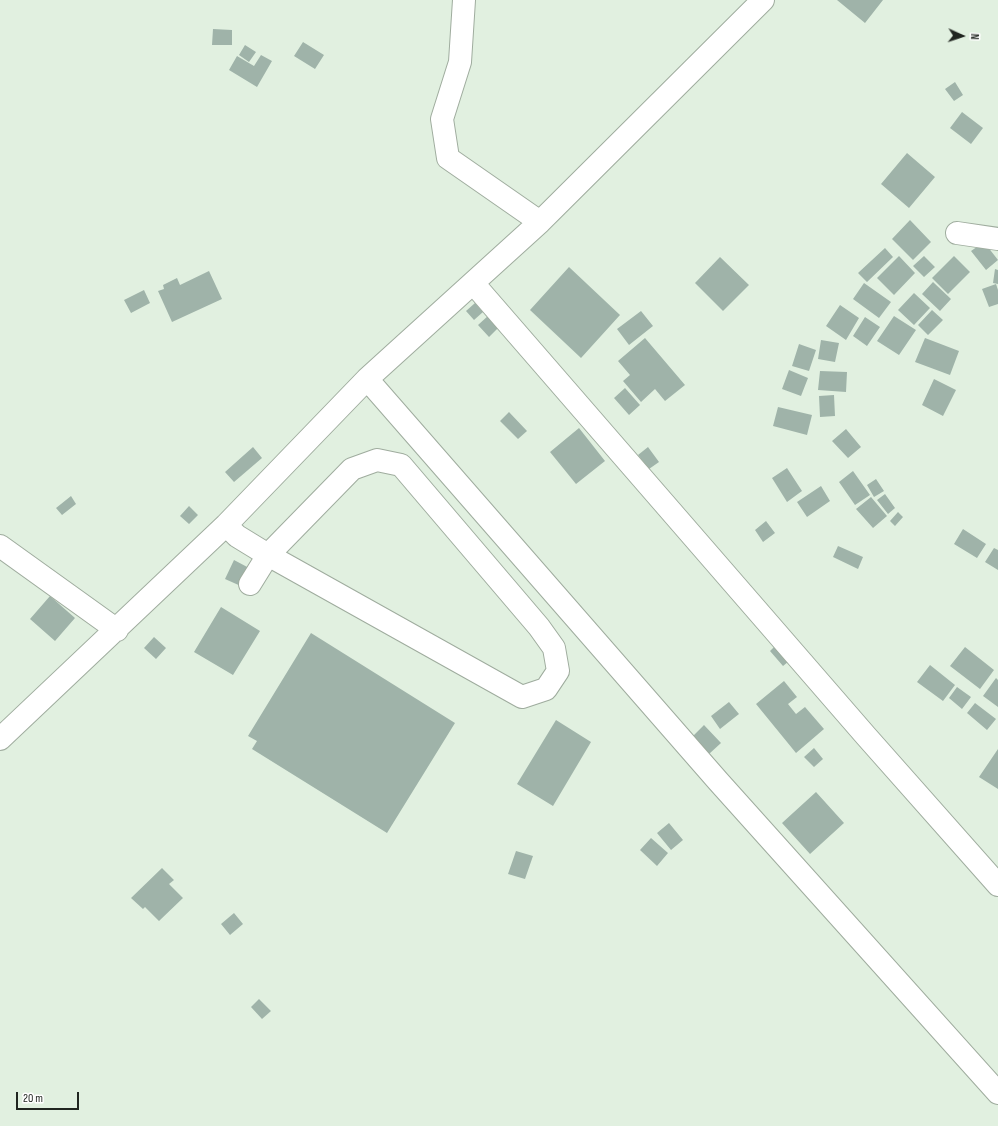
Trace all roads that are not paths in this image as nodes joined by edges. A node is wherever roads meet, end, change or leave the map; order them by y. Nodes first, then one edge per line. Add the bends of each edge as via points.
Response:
1 (464, 0) edge
2 (763, 0) edge
3 (540, 222) junction
4 (957, 232) dead end
5 (998, 239) edge
6 (473, 284) junction
7 (367, 379) junction
8 (226, 525) junction
9 (0, 546) edge
10 (268, 555) junction
11 (250, 584) dead end
12 (117, 630) junction
13 (0, 739) edge
14 (998, 885) edge
15 (998, 1093) edge

1 - 3 street via 460,62 442,120 448,158
2 - 3 street
3 - 6 street
4 - 5 street
6 - 7 street
6 - 14 street
7 - 8 street
7 - 15 street via 718,781
8 - 10 street via 237,536
8 - 12 street
9 - 12 street
10 - 10 street via 522,697 546,689 558,671 554,648 539,628 401,465 377,460 352,469
10 - 11 street
12 - 13 street

